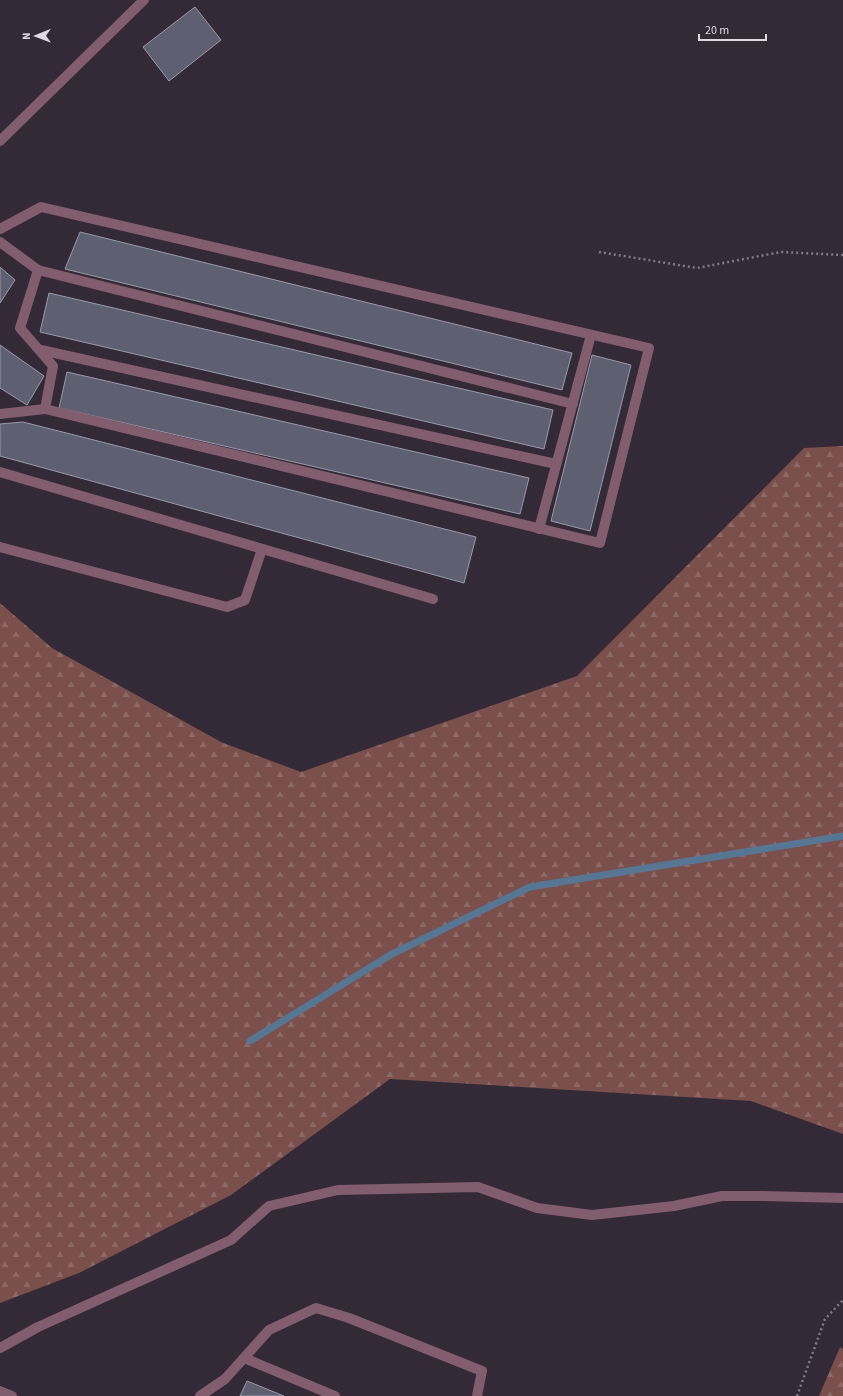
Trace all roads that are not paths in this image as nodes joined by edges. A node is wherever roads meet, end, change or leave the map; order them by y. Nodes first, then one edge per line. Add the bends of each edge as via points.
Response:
1 (144, 0) edge
2 (0, 142) edge
3 (0, 229) edge
4 (0, 242) edge
5 (38, 270) junction
6 (591, 335) junction
7 (41, 350) junction
8 (572, 404) junction
9 (45, 409) junction
10 (0, 414) edge
11 (556, 464) junction
12 (0, 472) edge
13 (539, 529) junction
14 (0, 547) edge
15 (262, 549) junction
16 (433, 599) dead end
17 (843, 1198) edge
18 (0, 1348) edge
19 (244, 1358) junction
20 (0, 1391) edge
21 (12, 1396) edge
22 (200, 1396) edge
23 (336, 1396) edge
24 (477, 1396) edge

1 - 2 street
3 - 6 street via 41,207
4 - 5 street
5 - 7 street via 20,328
5 - 8 street
6 - 8 street
6 - 13 street via 649,348 600,543
7 - 9 street via 54,366
7 - 11 street
8 - 11 street
9 - 10 street
9 - 13 street
11 - 13 street
12 - 15 street
14 - 15 street via 227,607 244,600
15 - 16 street
17 - 18 street via 722,1196 674,1206 592,1216 537,1208 478,1187 338,1190 269,1206 231,1240 38,1327
19 - 22 street via 225,1379
19 - 23 street
19 - 24 street via 269,1330 316,1308 349,1318 482,1371
20 - 21 street

